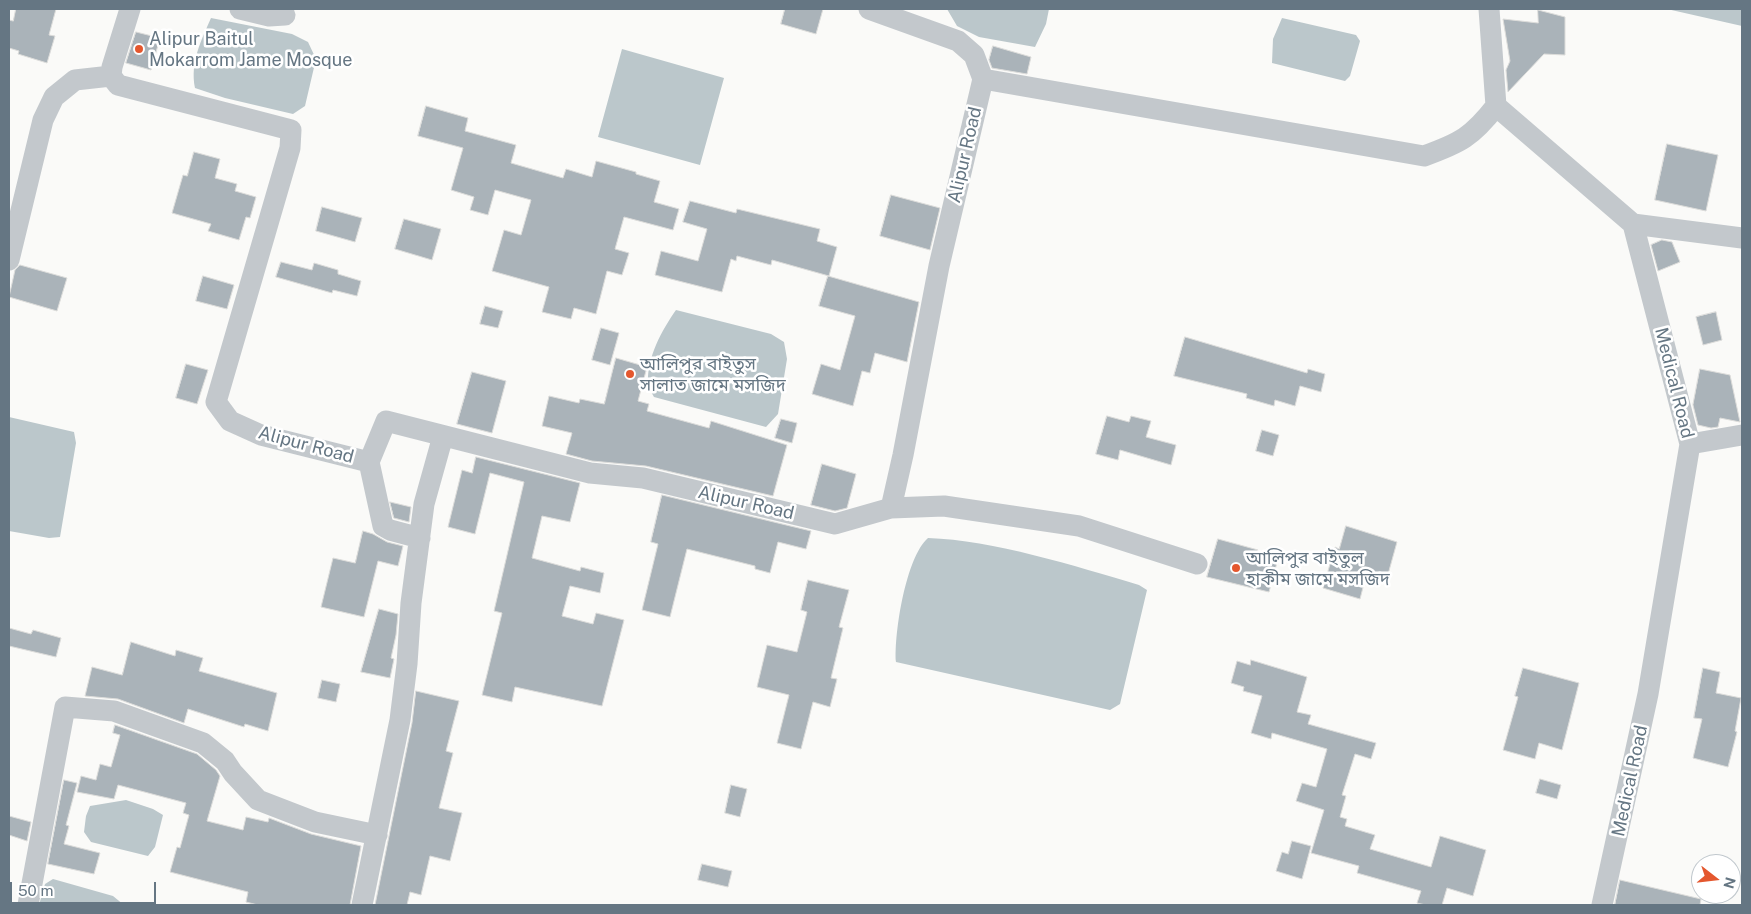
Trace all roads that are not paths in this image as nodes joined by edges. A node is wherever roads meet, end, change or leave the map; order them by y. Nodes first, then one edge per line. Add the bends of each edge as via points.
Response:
1 (130, 9) edge
2 (240, 9) edge
3 (869, 9) edge
4 (1489, 9) edge
5 (285, 15) dead end
6 (111, 76) junction
7 (983, 79) junction
8 (1496, 106) junction
9 (1633, 224) junction
10 (1742, 238) edge
11 (9, 260) edge
12 (1742, 435) edge
13 (443, 436) junction
14 (1690, 444) junction
15 (369, 462) junction
16 (891, 508) junction
17 (420, 538) junction
18 (1197, 564) dead end
19 (377, 835) junction
20 (28, 905) edge
21 (362, 905) edge
22 (1602, 905) edge

1 - 6 street
2 - 5 street via 269,16
3 - 7 street via 958,41 974,55
4 - 8 street
6 - 11 street via 75,80 54,97 43,120
6 - 15 street, Alipur Road via 118,85 292,130 290,148 216,402 230,421 261,436
7 - 8 street via 1424,156 1456,145 1478,130
7 - 16 street, Alipur Road via 939,266
8 - 9 street
9 - 10 street
9 - 14 street, Medical Road
12 - 14 street
13 - 15 street, Alipur Road via 386,421
13 - 16 street, Alipur Road via 590,473 643,478 835,524
13 - 17 street via 424,504
14 - 22 street, Medical Road via 1648,694
15 - 17 street via 383,526
16 - 18 street via 944,506 1079,526
17 - 19 street via 400,720
19 - 20 street via 315,822 258,800 225,761 203,743 114,711 65,707
19 - 21 street

